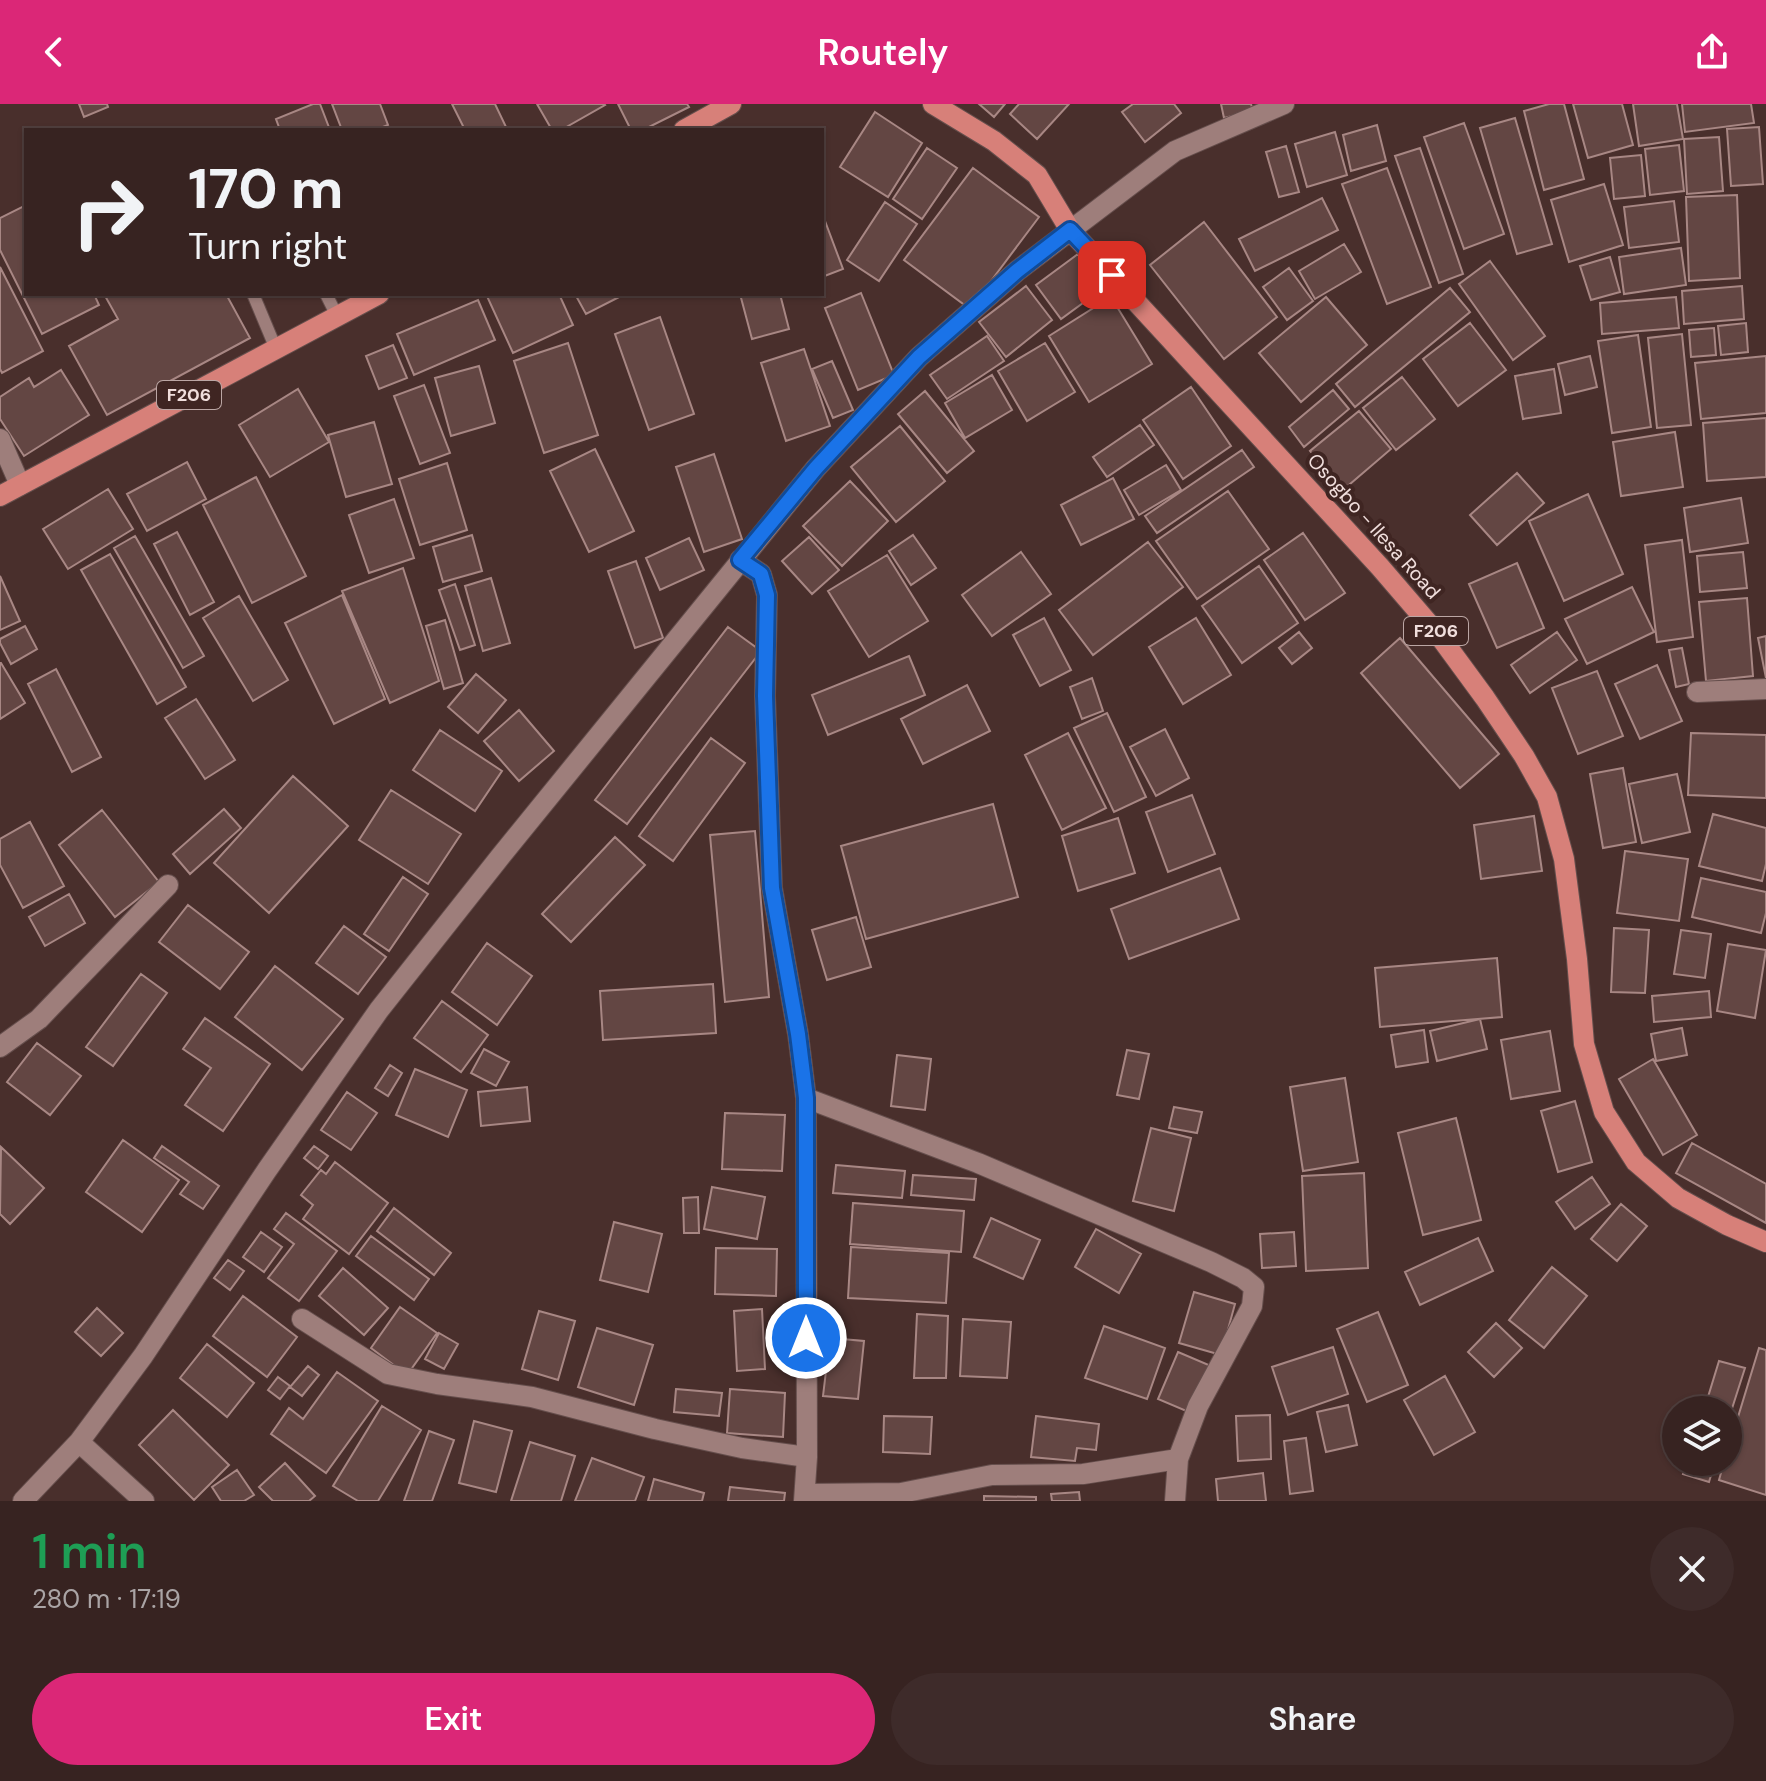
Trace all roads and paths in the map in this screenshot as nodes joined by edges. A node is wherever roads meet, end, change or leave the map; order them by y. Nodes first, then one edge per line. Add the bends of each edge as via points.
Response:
1 (731, 104) edge
2 (933, 104) edge
3 (1284, 104) edge
4 (688, 128) edge
5 (1070, 230) junction
6 (254, 296) edge
7 (327, 296) edge
8 (375, 296) edge
9 (337, 316) junction
10 (276, 349) junction
11 (0, 439) edge
12 (20, 485) junction
13 (0, 496) edge
14 (740, 560) junction
15 (1766, 689) edge
16 (1697, 692) dead end
17 (168, 885) dead end
18 (0, 1047) edge
19 (806, 1098) junction
20 (1766, 1242) edge
21 (302, 1319) dead end
22 (79, 1442) junction
23 (807, 1457) junction
24 (1178, 1459) junction
25 (804, 1498) edge
26 (23, 1501) edge
27 (144, 1501) edge
28 (1175, 1501) edge

1 - 4 main road
2 - 5 main road, Osogbo - Ilesa Road / F206 via 1037,175
3 - 5 street via 1175,151
5 - 14 street via 919,357
5 - 20 main road, Osogbo - Ilesa Road / F206 via 1380,567 1485,698 1547,797 1564,859 1584,1044 1604,1112 1636,1162 1678,1198
6 - 10 lane
7 - 9 lane
8 - 9 main road, F206
9 - 10 main road, F206
10 - 12 main road, F206
11 - 12 street
12 - 13 main road, F206
14 - 19 street via 761,574 767,595 772,888
14 - 22 street via 379,1010
15 - 16 street
17 - 18 street via 39,1019
19 - 23 street
19 - 24 street via 978,1163 1211,1262 1254,1287 1252,1306 1198,1406
21 - 23 street via 388,1374 532,1397 742,1448
22 - 26 street
22 - 27 street
23 - 25 street
24 - 25 street via 1083,1474 992,1475 901,1493
24 - 28 street

